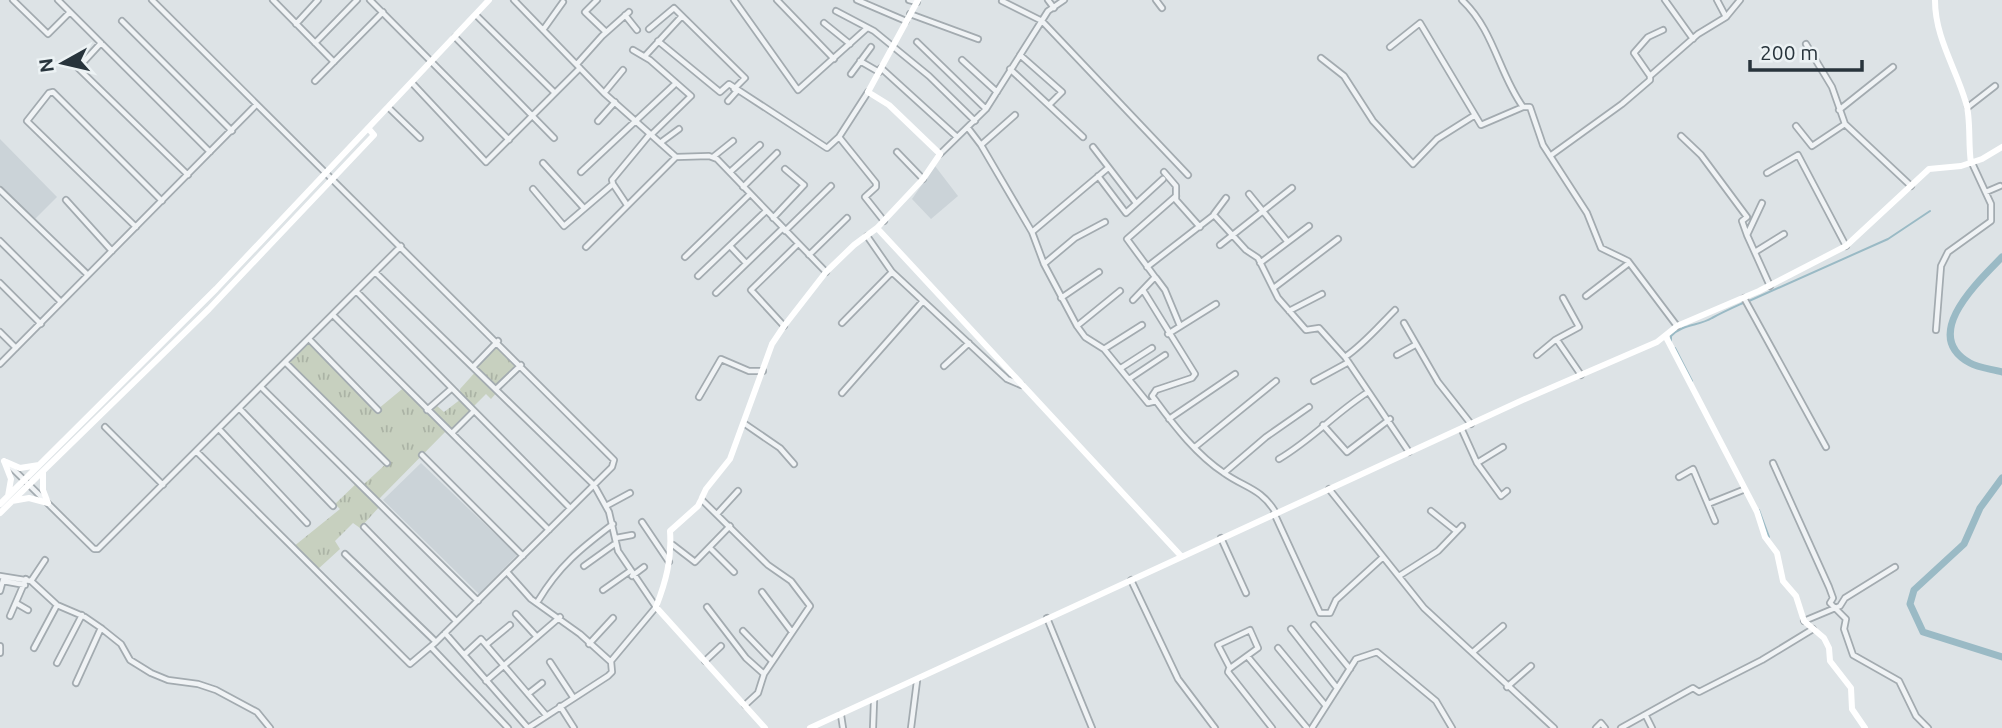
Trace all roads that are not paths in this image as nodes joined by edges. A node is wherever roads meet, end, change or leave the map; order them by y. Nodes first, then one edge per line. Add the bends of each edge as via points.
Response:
1 (13, 0) edge
2 (58, 0) edge
3 (152, 0) edge
4 (318, 0) edge
5 (357, 0) edge
6 (370, 0) edge
7 (489, 0) edge
8 (514, 0) edge
9 (597, 0) edge
10 (734, 0) edge
11 (776, 0) edge
12 (857, 0) edge
13 (1048, 0) edge
14 (1064, 0) edge
15 (1156, 0) edge
16 (1462, 0) edge
17 (1665, 0) edge
18 (1717, 0) edge
19 (1740, 0) edge
20 (1935, 0) edge
21 (274, 1) edge
22 (914, 1) edge
23 (1002, 1) edge
24 (563, 2) dead end
25 (1054, 8) junction
26 (1161, 8) dead end
27 (835, 11) dead end
28 (70, 12) junction
29 (383, 12) junction
30 (477, 16) junction
31 (682, 16) junction
32 (1726, 16) junction
33 (909, 18) junction
34 (122, 21) dead end
35 (1042, 21) junction
36 (824, 23) dead end
37 (296, 24) junction
38 (649, 29) dead end
39 (866, 29) junction
40 (543, 30) junction
41 (637, 30) dead end
42 (1663, 30) dead end
43 (607, 32) junction
44 (455, 37) junction
45 (978, 38) dead end
46 (1693, 39) junction
47 (658, 41) junction
48 (917, 42) dead end
49 (101, 43) junction
50 (315, 43) junction
51 (850, 44) junction
52 (1806, 44) dead end
53 (871, 47) dead end
54 (1390, 47) dead end
55 (893, 48) junction
56 (633, 50) dead end
57 (1020, 55) junction
58 (645, 56) junction
59 (1321, 58) dead end
60 (834, 59) junction
61 (962, 60) dead end
62 (433, 61) junction
63 (860, 61) junction
64 (334, 62) junction
65 (579, 66) junction
66 (1893, 67) dead end
67 (1010, 69) junction
68 (624, 70) dead end
69 (880, 70) junction
70 (851, 74) dead end
71 (1650, 76) junction
72 (316, 80) dead end
73 (413, 84) junction
74 (674, 85) dead end
75 (1995, 86) dead end
76 (736, 90) junction
77 (868, 92) junction
78 (997, 92) junction
79 (555, 93) junction
80 (604, 93) junction
81 (615, 102) junction
82 (728, 102) dead end
83 (256, 105) junction
84 (1049, 105) junction
85 (1523, 107) junction
86 (1968, 107) junction
87 (389, 108) junction
88 (986, 109) junction
89 (1839, 110) junction
90 (1014, 114) dead end
91 (1475, 115) junction
92 (532, 116) junction
93 (598, 121) dead end
94 (635, 121) junction
95 (975, 121) junction
96 (1845, 124) junction
97 (1797, 126) dead end
98 (368, 128) junction
99 (968, 128) junction
100 (679, 129) dead end
101 (233, 131) junction
102 (651, 135) junction
103 (1681, 136) dead end
104 (839, 137) junction
105 (957, 137) junction
106 (1083, 137) dead end
107 (420, 138) dead end
108 (554, 138) dead end
109 (509, 140) junction
110 (733, 142) dead end
111 (660, 144) junction
112 (760, 145) dead end
113 (981, 145) junction
114 (1093, 147) dead end
115 (2002, 147) edge
116 (210, 152) junction
117 (897, 152) dead end
118 (777, 153) dead end
119 (940, 154) junction
120 (1550, 156) junction
121 (676, 157) junction
122 (713, 157) junction
123 (543, 163) dead end
124 (1972, 163) junction
125 (1108, 168) junction
126 (785, 169) dead end
127 (581, 172) dead end
128 (730, 172) junction
129 (1164, 172) dead end
130 (1767, 173) dead end
131 (187, 174) junction
132 (326, 174) junction
133 (1188, 175) dead end
134 (1098, 176) junction
135 (923, 178) junction
136 (332, 179) junction
137 (1163, 179) dead end
138 (613, 184) junction
139 (831, 186) dead end
140 (1911, 186) junction
141 (2000, 186) dead end
142 (743, 187) junction
143 (1292, 188) dead end
144 (0, 190) edge
145 (533, 190) dead end
146 (1986, 192) junction
147 (750, 194) junction
148 (1250, 194) dead end
149 (1176, 196) junction
150 (1226, 198) dead end
151 (66, 200) dead end
152 (162, 201) junction
153 (1136, 203) junction
154 (1762, 203) dead end
155 (627, 205) junction
156 (583, 207) junction
157 (766, 211) junction
158 (1264, 211) junction
159 (1214, 215) junction
160 (773, 218) junction
161 (847, 218) dead end
162 (884, 221) junction
163 (1105, 222) dead end
164 (1309, 226) dead end
165 (136, 227) junction
166 (1200, 227) junction
167 (877, 228) junction
168 (784, 230) junction
169 (1032, 232) junction
170 (1784, 234) dead end
171 (1747, 235) junction
172 (867, 236) junction
173 (1235, 236) junction
174 (1338, 239) dead end
175 (0, 240) edge
176 (1287, 241) junction
177 (798, 244) junction
178 (1220, 245) dead end
179 (402, 246) junction
180 (730, 246) junction
181 (1846, 246) junction
182 (586, 247) dead end
183 (112, 251) junction
184 (1755, 251) junction
185 (809, 255) junction
186 (685, 257) dead end
187 (1260, 262) junction
188 (1629, 263) junction
189 (747, 264) junction
190 (1044, 264) junction
191 (1147, 267) junction
192 (375, 272) junction
193 (827, 272) junction
194 (892, 272) junction
195 (1099, 272) dead end
196 (88, 275) junction
197 (698, 276) dead end
198 (1155, 277) junction
199 (0, 283) edge
200 (1770, 286) junction
201 (1275, 287) junction
202 (1143, 290) junction
203 (1120, 291) dead end
204 (356, 292) junction
205 (716, 293) dead end
206 (1322, 294) dead end
207 (209, 296) junction
208 (1586, 296) dead end
209 (1061, 298) junction
210 (1563, 298) dead end
211 (1745, 298) junction
212 (1133, 300) dead end
213 (61, 302) junction
214 (215, 302) junction
215 (923, 302) junction
216 (202, 303) junction
217 (1216, 304) dead end
218 (209, 309) junction
219 (1395, 310) dead end
220 (1289, 311) junction
221 (334, 316) junction
222 (842, 323) dead end
223 (1404, 323) dead end
224 (41, 324) junction
225 (1142, 325) dead end
226 (784, 326) junction
227 (1181, 326) junction
228 (1677, 326) junction
229 (1077, 327) junction
230 (1936, 330) dead end
231 (0, 332) edge
232 (1168, 334) junction
233 (1666, 337) junction
234 (309, 340) junction
235 (1557, 340) junction
236 (498, 341) junction
237 (969, 343) junction
238 (1415, 345) junction
239 (16, 348) junction
240 (1152, 348) dead end
241 (1104, 349) junction
242 (1165, 355) dead end
243 (1397, 355) dead end
244 (1537, 355) dead end
245 (1346, 360) junction
246 (286, 363) junction
247 (0, 364) edge
248 (522, 365) junction
249 (943, 366) dead end
250 (473, 367) junction
251 (1121, 368) junction
252 (764, 371) junction
253 (1235, 374) dead end
254 (1581, 375) junction
255 (1129, 379) junction
256 (1276, 381) dead end
257 (1314, 382) dead end
258 (1021, 386) junction
259 (261, 388) junction
260 (451, 389) junction
261 (496, 389) junction
262 (1367, 392) junction
263 (842, 394) dead end
264 (699, 397) dead end
265 (1156, 401) junction
266 (1309, 407) dead end
267 (239, 408) junction
268 (379, 410) dead end
269 (427, 410) junction
270 (473, 412) junction
271 (1169, 419) junction
272 (1390, 419) junction
273 (746, 424) junction
274 (1322, 424) junction
275 (1471, 425) junction
276 (105, 427) dead end
277 (219, 429) junction
278 (1462, 430) junction
279 (452, 433) junction
280 (1195, 447) junction
281 (1503, 447) dead end
282 (1825, 447) dead end
283 (197, 452) junction
284 (1410, 453) junction
285 (422, 455) dead end
286 (2, 459) edge
287 (1279, 459) dead end
288 (387, 463) dead end
289 (1477, 463) junction
290 (1773, 463) dead end
291 (794, 464) dead end
292 (41, 468) junction
293 (1224, 473) junction
294 (1679, 477) dead end
295 (26, 483) junction
296 (163, 485) junction
297 (594, 485) junction
298 (1329, 489) junction
299 (1743, 490) junction
300 (738, 491) dead end
301 (1507, 491) dead end
302 (630, 493) dead end
303 (10, 499) junction
304 (702, 500) junction
305 (48, 503) junction
306 (0, 504) edge
307 (1708, 504) junction
308 (333, 506) dead end
309 (606, 506) junction
310 (570, 508) junction
311 (1431, 511) dead end
312 (0, 513) edge
313 (1275, 513) junction
314 (717, 514) junction
315 (1716, 521) dead end
316 (642, 522) dead end
317 (307, 523) dead end
318 (613, 524) junction
319 (730, 526) junction
320 (1462, 526) dead end
321 (364, 527) dead end
322 (549, 530) junction
323 (1456, 531) junction
324 (632, 535) dead end
325 (1221, 538) junction
326 (616, 541) junction
327 (673, 545) junction
328 (711, 549) junction
329 (345, 554) dead end
330 (523, 556) junction
331 (1181, 556) junction
332 (1382, 558) junction
333 (45, 560) dead end
334 (670, 563) junction
335 (584, 566) dead end
336 (644, 567) dead end
337 (1895, 567) dead end
338 (507, 572) junction
339 (734, 572) dead end
340 (631, 573) junction
341 (1399, 576) junction
342 (3, 578) edge
343 (1131, 580) junction
344 (27, 582) junction
345 (603, 590) dead end
346 (0, 591) edge
347 (762, 592) dead end
348 (1246, 593) dead end
349 (478, 601) junction
350 (538, 601) junction
351 (16, 603) junction
352 (57, 605) junction
353 (656, 607) junction
354 (707, 607) dead end
355 (1833, 609) junction
356 (28, 610) dead end
357 (516, 614) dead end
358 (82, 615) junction
359 (10, 616) dead end
360 (559, 617) junction
361 (614, 618) dead end
362 (1047, 618) junction
363 (456, 621) junction
364 (1804, 621) junction
365 (510, 625) dead end
366 (1314, 625) dead end
367 (1503, 626) dead end
368 (101, 628) junction
369 (1291, 629) dead end
370 (1813, 629) junction
371 (743, 631) dead end
372 (792, 632) junction
373 (445, 633) junction
374 (537, 637) junction
375 (436, 642) junction
376 (589, 643) junction
377 (487, 644) junction
378 (0, 646) edge
379 (721, 646) dead end
380 (430, 647) junction
381 (1278, 648) dead end
382 (34, 649) dead end
383 (1473, 652) junction
384 (0, 653) edge
385 (465, 654) junction
386 (1248, 657) junction
387 (705, 661) junction
388 (772, 661) junction
389 (611, 662) junction
390 (57, 663) dead end
391 (550, 663) dead end
392 (504, 666) junction
393 (1531, 666) dead end
394 (1230, 668) junction
395 (1350, 669) junction
396 (764, 674) junction
397 (486, 681) junction
398 (917, 681) junction
399 (76, 683) dead end
400 (542, 683) dead end
401 (1507, 687) junction
402 (1337, 688) junction
403 (528, 694) junction
404 (573, 697) junction
405 (874, 701) junction
406 (745, 705) junction
407 (560, 706) junction
408 (1326, 706) junction
409 (841, 715) junction
410 (546, 716) junction
411 (1646, 716) junction
412 (270, 728) edge
413 (508, 728) edge
414 (528, 728) edge
415 (574, 728) edge
416 (765, 728) edge
417 (811, 728) edge
418 (843, 728) edge
419 (873, 728) edge
420 (911, 728) edge
421 (1092, 728) edge
422 (1215, 728) edge
423 (1272, 728) edge
424 (1307, 728) edge
425 (1312, 728) edge
426 (1452, 728) edge
427 (1554, 728) edge
428 (1596, 728) edge
429 (1605, 728) edge
430 (1621, 728) edge
431 (1652, 728) edge
432 (1865, 728) edge
433 (1928, 728) edge

1 - 28 street via 48,34
2 - 28 street
3 - 83 street
4 - 37 street
5 - 50 street
6 - 29 street
7 - 30 street
8 - 40 street
9 - 43 street via 585,12
10 - 60 street via 798,90
11 - 60 street
12 - 33 street
13 - 25 street
14 - 25 street
15 - 26 street
16 - 85 street via 1485,30
17 - 46 street
18 - 32 street
19 - 32 street
20 - 86 street via 1938,33
21 - 37 street
22 - 33 street
23 - 35 street
24 - 40 street
25 - 35 street
27 - 39 street
28 - 49 street
29 - 62 street
29 - 64 street
30 - 44 street
30 - 79 street
31 - 38 street via 673,8
31 - 47 street
31 - 76 street via 745,78
32 - 46 street
33 - 45 street
33 - 55 street
34 - 101 street
35 - 57 street
35 - 133 street
36 - 51 street
37 - 50 street
39 - 51 street
39 - 55 street
40 - 65 street
41 - 43 street via 627,14
42 - 71 street via 1648,37 1634,54
43 - 65 street
44 - 62 street
44 - 92 street
46 - 71 street
47 - 58 street
47 - 76 street via 720,92 728,84
48 - 88 street
49 - 116 street
49 - 131 street via 78,68
50 - 64 street
51 - 60 street
52 - 89 street via 1832,87
53 - 63 street
54 - 91 street via 1420,23
55 - 69 street
55 - 95 street
56 - 58 street
57 - 67 street
57 - 84 street via 1062,92
58 - 102 street via 691,96
59 - 91 street via 1344,76 1373,121 1413,164 1437,139
61 - 78 street
62 - 73 street
62 - 109 street
63 - 69 street
63 - 70 street
64 - 72 street
65 - 79 street
65 - 80 street
66 - 89 street
67 - 78 street
67 - 84 street
68 - 80 street
69 - 77 street
69 - 105 street
71 - 120 street via 1622,104
73 - 87 street
73 - 109 street via 486,162
74 - 94 street
75 - 86 street
76 - 82 street
76 - 104 street via 827,148
77 - 104 street
77 - 119 street via 889,105
78 - 88 street
79 - 92 street
80 - 81 street
81 - 93 street
81 - 94 street
83 - 101 street
83 - 132 street
84 - 106 street
85 - 91 street via 1481,125
85 - 120 street via 1530,107
86 - 124 street
87 - 98 street
87 - 107 street
88 - 95 street
89 - 96 street
90 - 113 street
92 - 108 street
92 - 109 street
94 - 102 street
94 - 127 street
95 - 99 street
96 - 97 street via 1812,146
96 - 140 street
98 - 132 street
98 - 136 street via 374,135
99 - 105 street
99 - 113 street
100 - 111 street
101 - 116 street
102 - 111 street
102 - 138 street
103 - 171 street via 1701,155 1747,217 1742,221
104 - 162 street via 876,183 865,197
105 - 119 street
110 - 122 street
111 - 121 street
112 - 128 street
113 - 169 street
114 - 125 street
115 - 124 street
116 - 131 street
117 - 135 street
118 - 142 street
119 - 135 street
120 - 188 street via 1587,213 1601,248
121 - 122 street
121 - 155 street
122 - 128 street
123 - 156 street
124 - 140 street via 1929,169
124 - 146 street
125 - 134 street
125 - 153 street
126 - 160 street via 804,185
128 - 142 street
129 - 149 street via 1176,186
130 - 181 street via 1798,155
131 - 152 street
132 - 136 street
132 - 207 street
134 - 153 street via 1126,213
134 - 169 street
135 - 162 street
136 - 179 street
136 - 214 street
137 - 153 street
138 - 155 street
138 - 156 street
139 - 168 street
140 - 181 street
141 - 146 street
142 - 147 street
143 - 158 street
144 - 196 street
145 - 156 street via 564,226
146 - 230 street via 1991,221 1948,253 1941,266
147 - 157 street
147 - 186 street
148 - 158 street
149 - 166 street
149 - 191 street via 1127,239
150 - 159 street
151 - 183 street
152 - 165 street
152 - 165 street via 49,93 27,121
154 - 171 street
155 - 182 street
157 - 160 street
157 - 180 street
158 - 173 street
158 - 176 street
159 - 166 street
159 - 173 street
160 - 168 street
161 - 185 street
162 - 167 street
163 - 190 street via 1075,237
164 - 176 street
165 - 183 street
166 - 191 street
167 - 172 street
167 - 258 street
168 - 177 street
168 - 189 street
169 - 190 street
170 - 184 street
171 - 184 street
172 - 193 street
172 - 194 street
173 - 178 street
173 - 187 street
174 - 201 street
175 - 213 street
176 - 187 street
177 - 185 street
177 - 226 street via 751,290
179 - 192 street
179 - 236 street
180 - 189 street
180 - 197 street
181 - 200 street
183 - 196 street
184 - 200 street
185 - 193 street
187 - 201 street
188 - 208 street
188 - 228 street
189 - 205 street
190 - 209 street
191 - 198 street
192 - 204 street
192 - 250 street
193 - 226 street
194 - 215 street
194 - 222 street
195 - 209 street
196 - 213 street
198 - 202 street
198 - 227 street
199 - 224 street
200 - 211 street
201 - 220 street
202 - 212 street
202 - 232 street
203 - 229 street
204 - 221 street
204 - 260 street
206 - 220 street
207 - 214 street
207 - 216 street
209 - 229 street
210 - 235 street via 1579,327
211 - 228 street
211 - 282 street
213 - 224 street
214 - 218 street
215 - 237 street
215 - 263 street
216 - 218 street
216 - 292 street
217 - 227 street
218 - 292 street
219 - 245 street
220 - 245 street via 1306,330 1319,328
221 - 234 street
221 - 269 street
223 - 238 street
224 - 239 street
225 - 241 street
226 - 252 street via 772,344
227 - 232 street
228 - 233 street
229 - 241 street
231 - 239 street
232 - 265 street via 1195,376 1156,390
233 - 254 street
233 - 299 street
234 - 246 street
234 - 268 street
235 - 244 street
235 - 254 street
236 - 248 street
236 - 250 street
237 - 249 street
237 - 258 street via 1011,383
238 - 243 street
238 - 275 street
239 - 247 street
240 - 251 street
241 - 251 street
242 - 255 street
245 - 257 street
245 - 262 street
246 - 259 street
246 - 288 street
248 - 261 street
248 - 297 street via 614,457 614,464
250 - 261 street
251 - 255 street
252 - 264 street via 749,371 722,359
252 - 273 street
253 - 271 street
254 - 275 street
255 - 265 street via 1148,402
256 - 280 street
258 - 331 street
259 - 267 street
259 - 349 street
260 - 269 street
260 - 270 street
261 - 297 street
262 - 272 street
262 - 274 street
265 - 271 street
266 - 293 street
267 - 277 street
267 - 308 street
269 - 279 street
270 - 279 street
270 - 310 street
271 - 280 street
272 - 274 street via 1347,452
272 - 284 street
273 - 291 street
273 - 304 street via 730,459
274 - 287 street via 1320,433
275 - 278 street
276 - 296 street
277 - 283 street
277 - 317 street
278 - 284 street
278 - 289 street
279 - 322 street
280 - 293 street
281 - 289 street
283 - 296 street
283 - 380 street via 408,662
284 - 298 street
285 - 330 street
286 - 292 street via 20,468
286 - 295 street
286 - 303 street via 11,479
289 - 301 street via 1499,495
290 - 355 street via 1829,587
292 - 295 street
292 - 305 street
293 - 313 street via 1251,486
294 - 307 street via 1693,469
295 - 303 street
295 - 305 street
296 - 305 street via 96,550
297 - 309 street
297 - 310 street
298 - 313 street
298 - 332 street
299 - 307 street
299 - 364 street via 1777,554 1783,581 1796,596
300 - 314 street
302 - 309 street
303 - 305 street
303 - 306 street
303 - 312 street
304 - 314 street
304 - 327 street via 672,528
307 - 315 street
309 - 318 street
310 - 322 street
311 - 323 street
313 - 325 street
313 - 332 street via 1320,613 1330,613 1336,600
314 - 319 street
316 - 334 street
318 - 326 street
318 - 350 street via 569,558
319 - 328 street
319 - 372 street via 768,565 791,581 810,606
320 - 323 street
321 - 363 street
322 - 330 street
323 - 341 street via 1438,551
324 - 326 street
325 - 331 street
325 - 348 street
326 - 335 street
326 - 340 street
327 - 328 street via 695,562
327 - 334 street
328 - 339 street
329 - 375 street
330 - 338 street
331 - 343 street
332 - 341 street
333 - 344 street
334 - 353 street
336 - 340 street
337 - 355 street
338 - 349 street
338 - 350 street
340 - 345 street
340 - 353 street
341 - 383 street via 1424,608
342 - 344 street
342 - 346 street
343 - 362 street
343 - 422 street via 1178,679
344 - 351 street
344 - 352 street
347 - 372 street
349 - 363 street
350 - 360 street
351 - 356 street
351 - 359 street
352 - 358 street
352 - 382 street
353 - 387 street
353 - 389 street
354 - 396 street
355 - 364 street
355 - 433 street via 1846,619 1844,629 1853,655 1899,681 1916,716
357 - 374 street
358 - 368 street
358 - 390 street
360 - 374 street
360 - 376 street
361 - 376 street
362 - 398 street
362 - 421 street
363 - 373 street
364 - 370 street
365 - 377 street
366 - 395 street
367 - 383 street
368 - 399 street
368 - 412 street via 121,644 130,660 151,673 216,690 257,712
369 - 402 street
370 - 411 street via 1762,660 1699,692 1693,688
370 - 432 street via 1824,638 1830,661 1851,688 1852,709
371 - 388 street
372 - 388 street
373 - 375 street
373 - 385 street
374 - 392 street
375 - 380 street
376 - 389 street
377 - 385 street via 481,639
377 - 392 street
378 - 384 street
379 - 387 street
380 - 413 street
381 - 408 street
383 - 401 street
385 - 397 street
386 - 394 street
386 - 394 street via 1258,648 1250,630 1218,645
386 - 424 street
387 - 406 street
388 - 396 street
389 - 404 street via 608,676
391 - 404 street
392 - 397 street
392 - 403 street
393 - 401 street
394 - 423 street via 1228,672
395 - 402 street
395 - 426 street via 1356,659 1381,653 1436,701
396 - 406 street via 758,693
397 - 414 street
398 - 405 street
398 - 420 street
400 - 403 street
401 - 427 street
402 - 408 street
403 - 410 street
404 - 407 street
405 - 409 street
405 - 419 street
406 - 416 street
407 - 410 street
407 - 415 street
408 - 425 street
409 - 417 street
409 - 418 street
410 - 414 street
411 - 430 street
411 - 431 street
428 - 429 street via 1601,723

